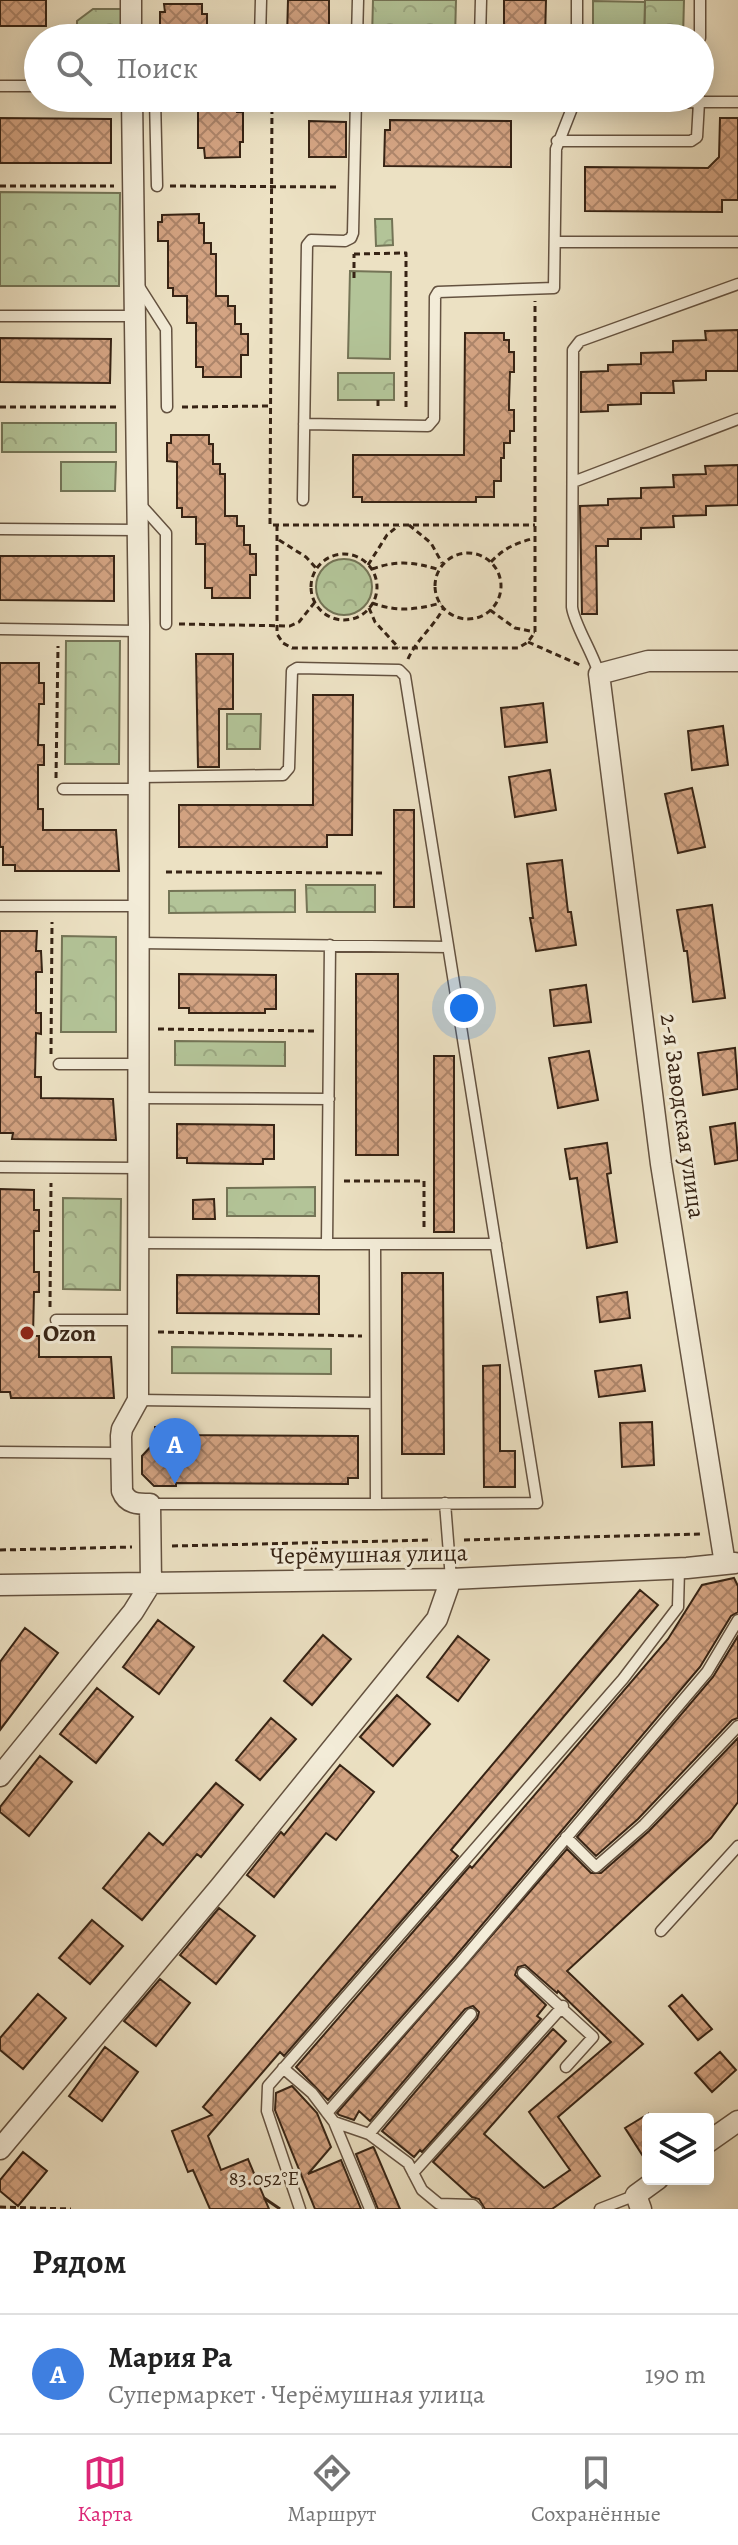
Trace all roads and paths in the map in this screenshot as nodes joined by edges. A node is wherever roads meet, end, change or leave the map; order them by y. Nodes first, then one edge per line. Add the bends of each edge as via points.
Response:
1 (131, 0) edge
2 (261, 0) edge
3 (358, 0) edge
4 (481, 0) edge
5 (577, 0) edge
6 (700, 0) edge
7 (131, 24) edge
8 (260, 24) edge
9 (357, 24) edge
10 (480, 24) edge
11 (577, 24) edge
12 (700, 24) edge
13 (0, 86) edge
14 (24, 86) edge
15 (714, 101) edge
16 (738, 102) edge
17 (132, 112) edge
18 (155, 112) edge
19 (272, 112) edge
20 (356, 112) edge
21 (570, 112) edge
22 (699, 112) edge
23 (557, 141) junction
24 (0, 186) edge
25 (133, 186) junction
26 (157, 186) joint
27 (271, 187) junction
28 (354, 187) junction
29 (556, 242) junction
30 (738, 242) edge
31 (384, 246) dead end
32 (384, 253) junction
33 (344, 254) dead end
34 (354, 254) junction
35 (354, 278) dead end
36 (135, 280) junction
37 (738, 284) edge
38 (535, 289) junction
39 (0, 316) edge
40 (135, 316) junction
41 (167, 407) dead end
42 (738, 419) edge
43 (304, 424) junction
44 (406, 425) junction
45 (573, 482) junction
46 (303, 500) dead end
47 (137, 502) junction
48 (277, 525) junction
49 (399, 525) junction
50 (409, 525) junction
51 (535, 525) junction
52 (0, 529) edge
53 (138, 530) junction
54 (535, 538) junction
55 (277, 540) junction
56 (491, 562) junction
57 (368, 565) junction
58 (443, 565) junction
59 (317, 569) junction
60 (372, 569) junction
61 (440, 570) junction
62 (315, 602) junction
63 (372, 603) junction
64 (442, 605) junction
65 (369, 608) junction
66 (490, 610) junction
67 (166, 624) joint
68 (277, 626) junction
69 (0, 629) edge
70 (58, 630) junction
71 (139, 631) junction
72 (535, 632) junction
73 (528, 642) junction
74 (399, 648) junction
75 (412, 648) junction
76 (738, 661) edge
77 (599, 674) junction
78 (139, 783) junction
79 (63, 789) joint
80 (166, 872) dead end
81 (384, 873) dead end
82 (0, 906) edge
83 (53, 906) junction
84 (139, 906) junction
85 (139, 943) junction
86 (330, 945) junction
87 (448, 947) junction
88 (138, 1029) junction
89 (329, 1031) junction
90 (59, 1064) joint
91 (138, 1064) junction
92 (138, 1098) junction
93 (329, 1099) junction
94 (0, 1167) edge
95 (51, 1167) junction
96 (138, 1168) junction
97 (328, 1181) junction
98 (138, 1243) junction
99 (327, 1244) junction
100 (375, 1244) junction
101 (424, 1244) junction
102 (496, 1244) junction
103 (56, 1320) joint
104 (138, 1326) junction
105 (375, 1336) junction
106 (138, 1400) junction
107 (375, 1403) junction
108 (0, 1452) edge
109 (121, 1453) junction
110 (445, 1503) junction
111 (150, 1504) junction
112 (376, 1504) junction
113 (720, 1534) junction
114 (447, 1540) junction
115 (150, 1547) junction
116 (0, 1550) edge
117 (731, 1564) edge
118 (679, 1569) junction
119 (451, 1579) junction
120 (151, 1583) junction
121 (0, 1585) edge
122 (738, 1620) edge
123 (738, 1726) edge
124 (0, 1776) edge
125 (566, 1837) junction
126 (738, 1846) edge
127 (661, 1931) dead end
128 (523, 1973) dead end
129 (563, 2006) junction
130 (471, 2014) dead end
131 (566, 2067) dead end
132 (283, 2068) junction
133 (330, 2118) junction
134 (738, 2121) edge
135 (369, 2134) junction
136 (714, 2138) edge
137 (0, 2149) edge
138 (413, 2173) junction
139 (653, 2185) edge
140 (638, 2202) edge
141 (0, 2207) edge
142 (71, 2209) edge
143 (300, 2209) edge
144 (370, 2209) edge
145 (477, 2209) edge
146 (600, 2209) edge

1 - 7 street
2 - 8 lane
3 - 9 lane
4 - 10 lane
5 - 11 lane
6 - 12 lane
13 - 14 lane
15 - 16 lane
17 - 25 street
18 - 26 lane
19 - 27 path
20 - 28 lane
21 - 23 lane
22 - 23 lane via 699,131 691,141
23 - 29 lane
24 - 25 path
25 - 36 street
26 - 27 path
27 - 28 path
27 - 48 path via 270,525
28 - 43 lane via 351,238 311,240 307,245
29 - 30 lane
29 - 38 lane via 556,284
31 - 32 path
32 - 34 path
32 - 44 path via 406,253
33 - 34 path
34 - 35 path
36 - 40 street
36 - 41 lane via 166,329
37 - 45 lane via 575,345
38 - 44 lane via 438,292 434,419 428,426
38 - 51 path
39 - 40 lane
40 - 47 street
42 - 45 lane
43 - 44 lane
43 - 46 lane
45 - 77 lane via 573,616
47 - 53 street
47 - 67 lane via 166,533
48 - 49 path
48 - 55 path
49 - 50 path
49 - 57 path
50 - 51 path
50 - 58 path via 431,543
51 - 54 path
52 - 53 lane
53 - 71 street
54 - 56 path via 516,542
54 - 72 path
55 - 59 path
55 - 68 path
56 - 58 path via 470,553
56 - 66 path via 501,587
57 - 59 path via 346,554
57 - 60 path
58 - 61 path
59 - 62 path via 311,585
60 - 61 path via 416,562
60 - 63 path via 377,589
61 - 64 path via 436,584
62 - 65 path via 323,613 342,620
62 - 68 path via 299,622
63 - 64 path via 414,611
63 - 65 path
64 - 66 path via 467,618
64 - 75 path via 436,623
65 - 74 path
66 - 72 path via 515,628
67 - 68 path
68 - 74 path via 283,643 292,648
69 - 70 lane
70 - 71 lane
70 - 79 path via 56,783
71 - 78 street
72 - 73 path
73 - 75 path via 518,648
73 - 77 path
74 - 75 path
76 - 77 street via 648,661
77 - 113 street, 2-я Заводская улица via 661,1164
78 - 79 lane
78 - 84 street
78 - 87 lane via 283,775 289,768 292,671 402,672
80 - 81 path
82 - 83 lane
83 - 84 lane
83 - 90 path via 51,1056
84 - 85 street
85 - 86 lane
85 - 88 street
86 - 87 lane
86 - 89 lane
87 - 102 lane
88 - 89 path
88 - 91 street
89 - 93 lane
90 - 91 lane
91 - 92 street
92 - 93 lane
92 - 96 street
93 - 97 lane
94 - 95 lane
95 - 96 lane
95 - 103 path via 50,1312
96 - 98 street
97 - 99 lane
97 - 101 path via 424,1181
98 - 99 lane
98 - 104 street
99 - 100 lane
100 - 101 lane
100 - 105 lane
101 - 102 lane
102 - 110 lane via 537,1503
103 - 104 lane
104 - 105 path
104 - 106 street
105 - 107 lane
106 - 107 lane
106 - 109 street via 122,1429
107 - 112 lane
108 - 109 lane
109 - 111 street via 124,1497
110 - 112 lane
110 - 114 lane
111 - 112 lane
111 - 115 street
113 - 114 path
113 - 117 street, 2-я Заводская улица
114 - 115 path
114 - 119 lane
115 - 116 path
115 - 120 street
117 - 118 street, Черёмушная улица
118 - 119 street, Черёмушная улица
118 - 132 lane via 678,1607 623,1679
119 - 120 street, Черёмушная улица
119 - 137 street via 437,1619
120 - 121 street, Черёмушная улица
120 - 124 street
122 - 125 lane via 707,1672
123 - 125 lane via 644,1825 596,1867
125 - 133 lane
126 - 127 lane
128 - 129 lane
129 - 131 lane via 593,2037
129 - 138 lane
130 - 135 lane
132 - 133 lane via 312,2093
132 - 143 lane via 268,2086 267,2111
133 - 135 lane
133 - 144 lane
134 - 136 street
135 - 138 lane via 408,2163
138 - 145 lane via 422,2190 439,2204
139 - 140 street
140 - 146 lane
141 - 142 path

